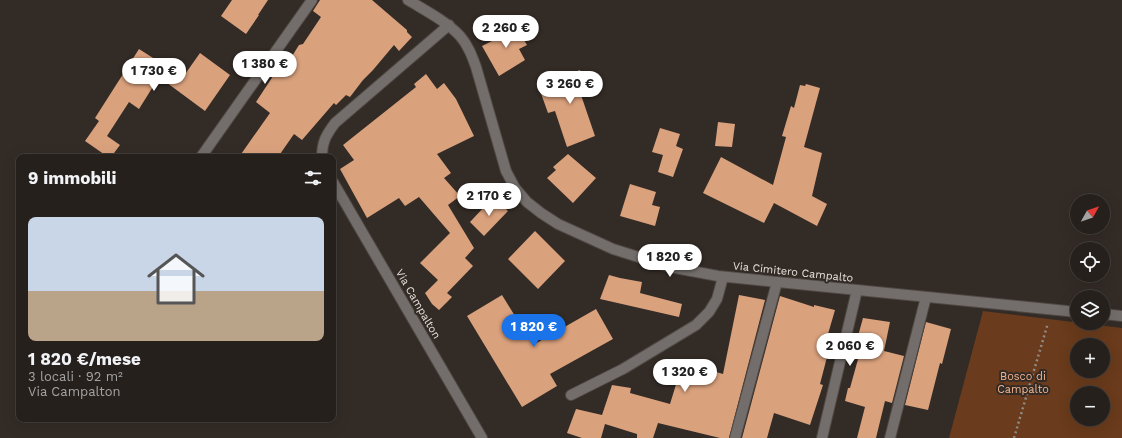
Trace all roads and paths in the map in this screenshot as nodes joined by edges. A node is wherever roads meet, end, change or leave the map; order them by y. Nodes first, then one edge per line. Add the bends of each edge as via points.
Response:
1 (312, 0) edge
2 (408, 0) edge
3 (449, 25) junction
4 (203, 154) edge
5 (322, 154) edge
6 (336, 187) edge
7 (723, 276) junction
8 (776, 282) junction
9 (857, 290) junction
10 (926, 297) junction
11 (1052, 309) junction
12 (1070, 311) edge
13 (1110, 315) edge
14 (1122, 316) edge
15 (570, 395) dead end
16 (482, 438) edge
17 (736, 438) edge
18 (822, 438) edge
19 (890, 438) edge
20 (1014, 438) edge

1 - 4 street
2 - 3 street, Via Cimitero Campalto
3 - 5 street via 335,123 322,144
3 - 7 street, Via Cimitero Campalto via 470,51 506,171 515,188 527,202 558,224 613,249 670,267
6 - 16 street, Via Campalton
7 - 8 street, Via Cimitero Campalto
7 - 15 street via 717,299 696,325 623,369
8 - 9 street, Via Cimitero Campalto
8 - 17 street
9 - 10 street, Via Cimitero Campalto
9 - 18 street
10 - 11 street, Via Cimitero Campalto
10 - 19 street
11 - 12 street, Via Cimitero Campalto
11 - 20 path
13 - 14 street

